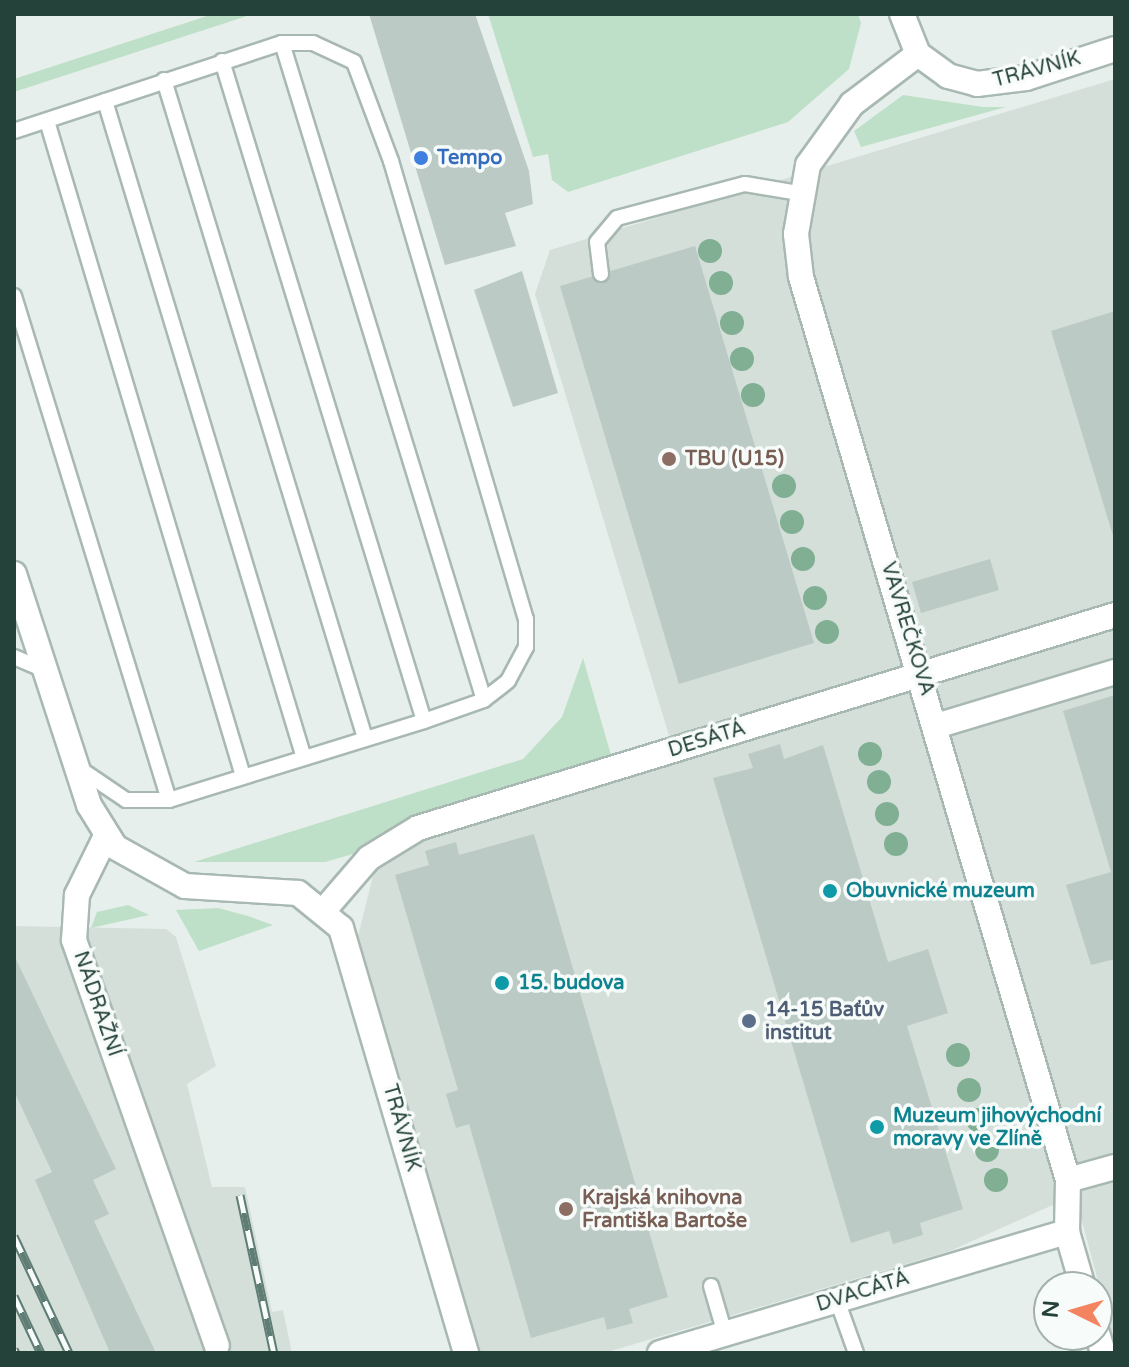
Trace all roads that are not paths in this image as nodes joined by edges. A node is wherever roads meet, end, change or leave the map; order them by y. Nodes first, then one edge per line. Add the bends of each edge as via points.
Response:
1 (902, 14) edge
2 (282, 43) junction
3 (1115, 49) edge
4 (918, 54) junction
5 (222, 61) junction
6 (164, 80) junction
7 (105, 101) junction
8 (47, 121) junction
9 (14, 131) edge
10 (799, 193) junction
11 (601, 274) dead end
12 (14, 296) edge
13 (14, 574) edge
14 (1115, 615) edge
15 (14, 657) edge
16 (42, 669) junction
17 (1115, 672) edge
18 (921, 674) junction
19 (484, 700) junction
20 (424, 721) junction
21 (936, 726) junction
22 (365, 738) junction
23 (304, 758) junction
24 (74, 762) junction
25 (243, 776) junction
26 (169, 800) junction
27 (106, 836) junction
28 (325, 909) junction
29 (1115, 1167) edge
30 (1068, 1180) junction
31 (1067, 1232) junction
32 (1078, 1271) edge
33 (711, 1286) dead end
34 (837, 1300) junction
35 (725, 1334) junction
36 (217, 1346) dead end
37 (466, 1353) edge
38 (660, 1353) edge
39 (856, 1353) edge

1 - 4 street
2 - 5 lane
2 - 19 lane
2 - 19 lane via 322,45 354,62 391,161 526,619 523,656
3 - 4 street, TRÁVNÍK via 993,84 948,76
4 - 10 street, VAVREČKOVA via 852,104 808,165
5 - 6 lane
5 - 20 lane
6 - 7 lane
6 - 22 lane
7 - 8 lane
7 - 23 lane
8 - 9 lane
8 - 25 lane
10 - 11 lane via 745,184 617,218 597,242
10 - 18 street, VAVREČKOVA via 796,234 807,302
12 - 26 lane
13 - 16 street
14 - 18 street, DESÁTÁ
15 - 16 lane
16 - 24 street
17 - 21 street
18 - 21 street, VAVREČKOVA
18 - 28 street, DESÁTÁ via 418,828 369,858
19 - 20 lane
20 - 22 lane
21 - 30 street, VAVREČKOVA
22 - 23 lane
23 - 25 lane
24 - 26 lane via 126,800
24 - 27 street
25 - 26 lane
27 - 28 street via 130,861 164,880 298,893
27 - 36 street, NÁDRAŽNÍ via 77,895 74,940
28 - 37 street, TRÁVNÍK via 351,951
29 - 30 street
30 - 31 street, VAVREČKOVA
31 - 32 street, VAVREČKOVA
31 - 34 street, DVACÁTÁ
33 - 35 lane
34 - 35 street, DVACÁTÁ
34 - 39 lane
35 - 38 street, DVACÁTÁ

